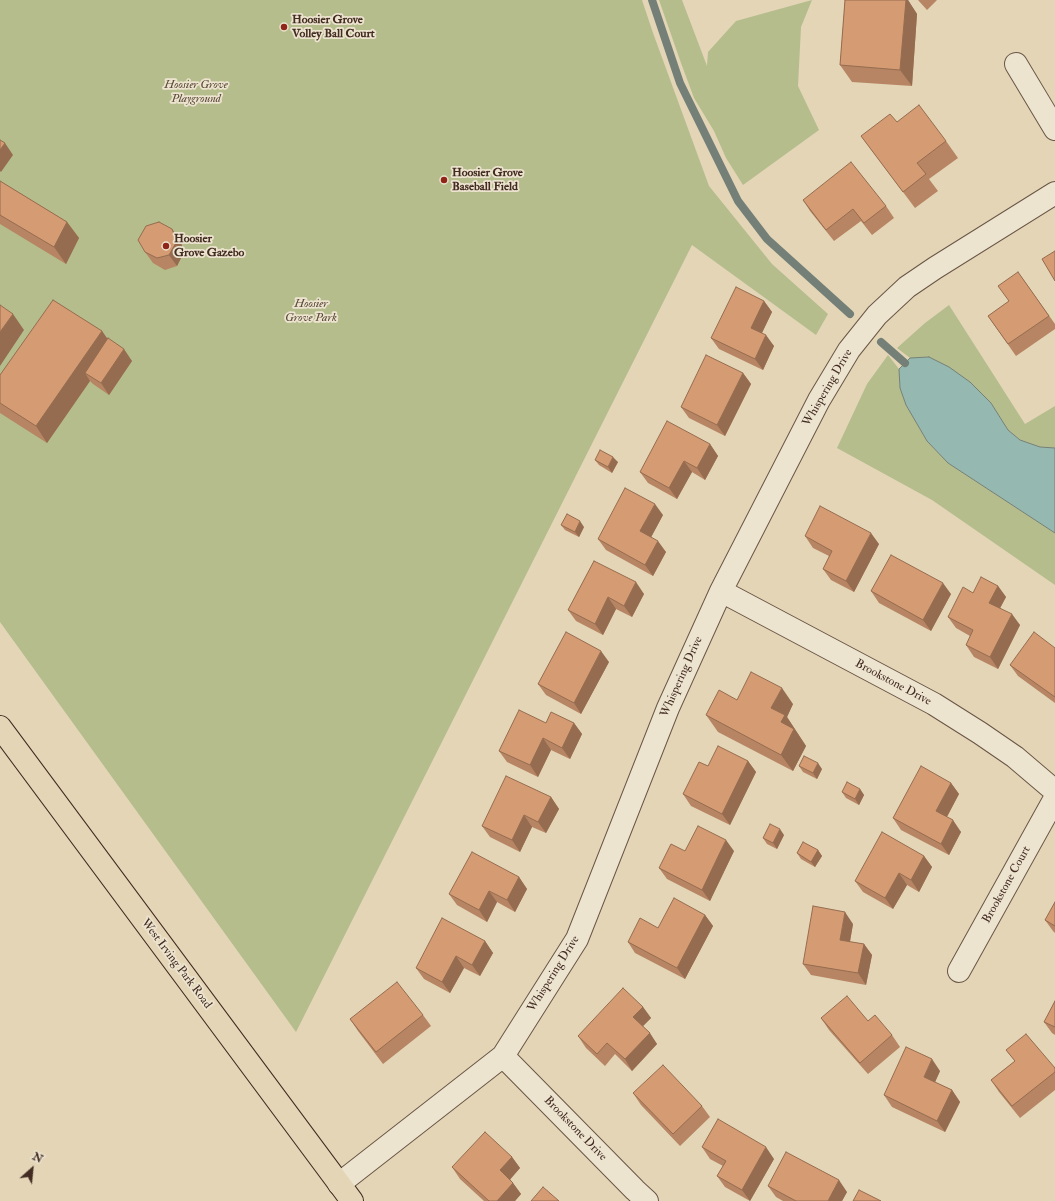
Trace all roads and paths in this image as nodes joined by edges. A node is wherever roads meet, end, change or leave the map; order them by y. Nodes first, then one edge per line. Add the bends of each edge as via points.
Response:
1 (1016, 64) dead end
2 (1055, 129) edge
3 (1055, 193) edge
4 (721, 591) junction
5 (0, 727) edge
6 (1055, 791) edge
7 (1055, 798) edge
8 (959, 971) dead end
9 (503, 1056) junction
10 (339, 1184) junction
11 (352, 1201) edge
12 (647, 1201) edge

1 - 2 street
3 - 4 street, Whispering Drive via 907,287 877,315 849,350 820,400
4 - 6 street, Brookstone Drive via 934,704 1015,756
4 - 9 street, Whispering Drive via 668,708 577,939
5 - 10 main road, West Irving Park Road
7 - 8 street, Brookstone Court
9 - 10 street, Whispering Drive
9 - 12 street, Brookstone Drive
10 - 11 main road, West Irving Park Road

